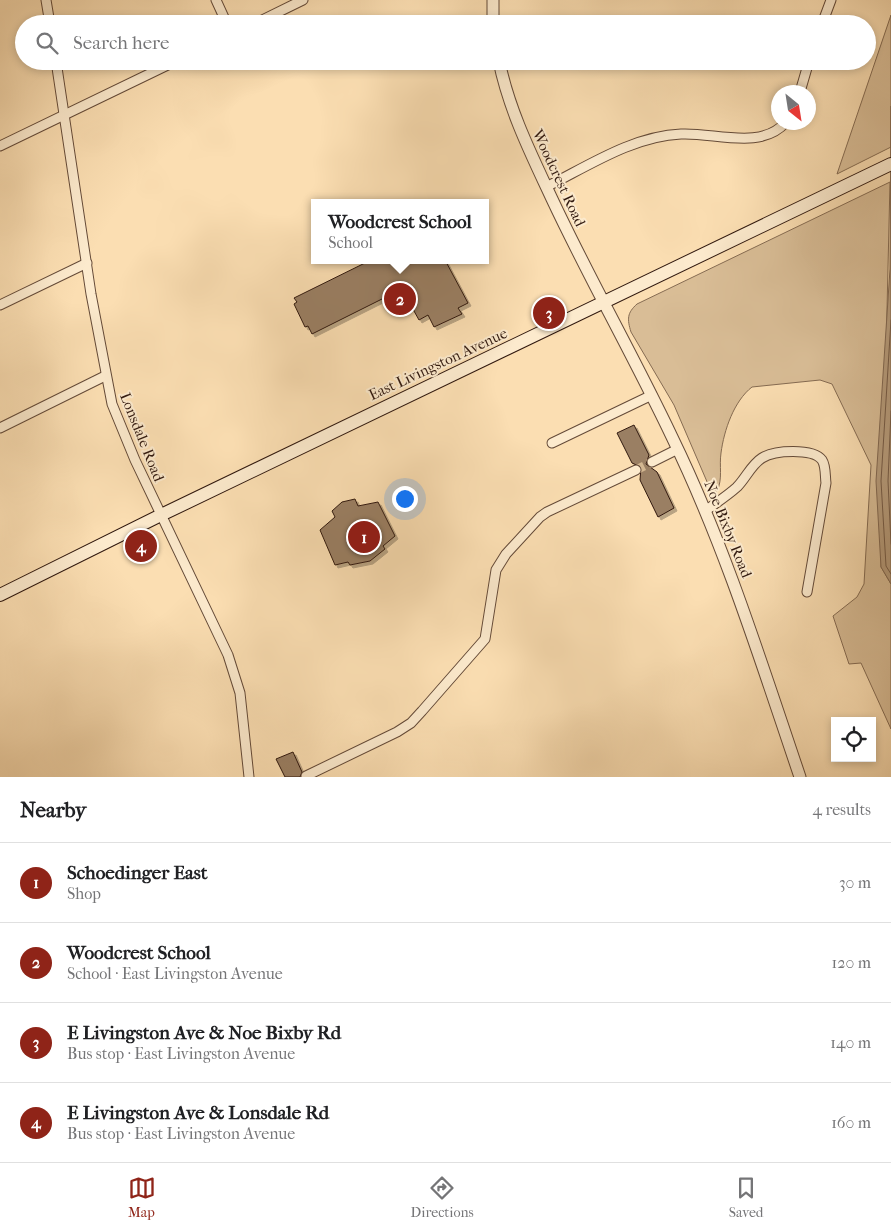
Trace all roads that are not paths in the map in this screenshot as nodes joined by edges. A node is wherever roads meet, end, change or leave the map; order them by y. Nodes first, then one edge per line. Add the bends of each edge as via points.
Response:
1 (46, 0) edge
2 (216, 0) edge
3 (303, 0) edge
4 (493, 0) edge
5 (831, 0) edge
6 (48, 15) edge
7 (223, 15) edge
8 (272, 15) edge
9 (494, 15) edge
10 (825, 15) edge
11 (58, 70) edge
12 (157, 70) edge
13 (501, 70) edge
14 (806, 70) edge
15 (802, 85) edge
16 (65, 114) junction
17 (778, 130) edge
18 (0, 146) edge
19 (891, 164) edge
20 (546, 187) junction
21 (87, 263) junction
22 (603, 303) junction
23 (0, 304) edge
24 (105, 376) junction
25 (652, 395) junction
26 (0, 428) edge
27 (552, 443) dead end
28 (678, 450) junction
29 (652, 462) tunnel mouth
30 (636, 470) tunnel mouth
31 (705, 510) junction
32 (161, 515) junction
33 (807, 592) dead end
34 (0, 595) edge
35 (306, 776) edge
36 (249, 777) edge
37 (800, 777) edge

1 - 6 street
2 - 7 street
3 - 8 street
4 - 9 street
5 - 10 street
11 - 16 street, Lonsdale Road
12 - 16 street
13 - 20 street, Woodcrest Road via 520,132
14 - 15 street
16 - 18 street
16 - 21 street, Lonsdale Road
17 - 20 street via 760,138 702,133 660,137 617,151
19 - 22 main road, East Livingston Avenue
20 - 22 street, Woodcrest Road
21 - 23 street
21 - 24 street, Lonsdale Road
22 - 25 street, Noe Bixby Road
22 - 32 main road, East Livingston Avenue
24 - 26 street
24 - 32 street, Lonsdale Road via 122,430
25 - 27 street
25 - 28 street, Noe Bixby Road
28 - 29 street
28 - 31 street, Noe Bixby Road
30 - 35 street via 547,512 506,554 496,570 485,638 411,724
31 - 33 street via 737,486 756,462 771,453 808,452 818,456 824,465 826,483
31 - 37 street, Noe Bixby Road via 723,553
32 - 34 main road, East Livingston Avenue
32 - 36 street, Lonsdale Road via 228,655 240,693

